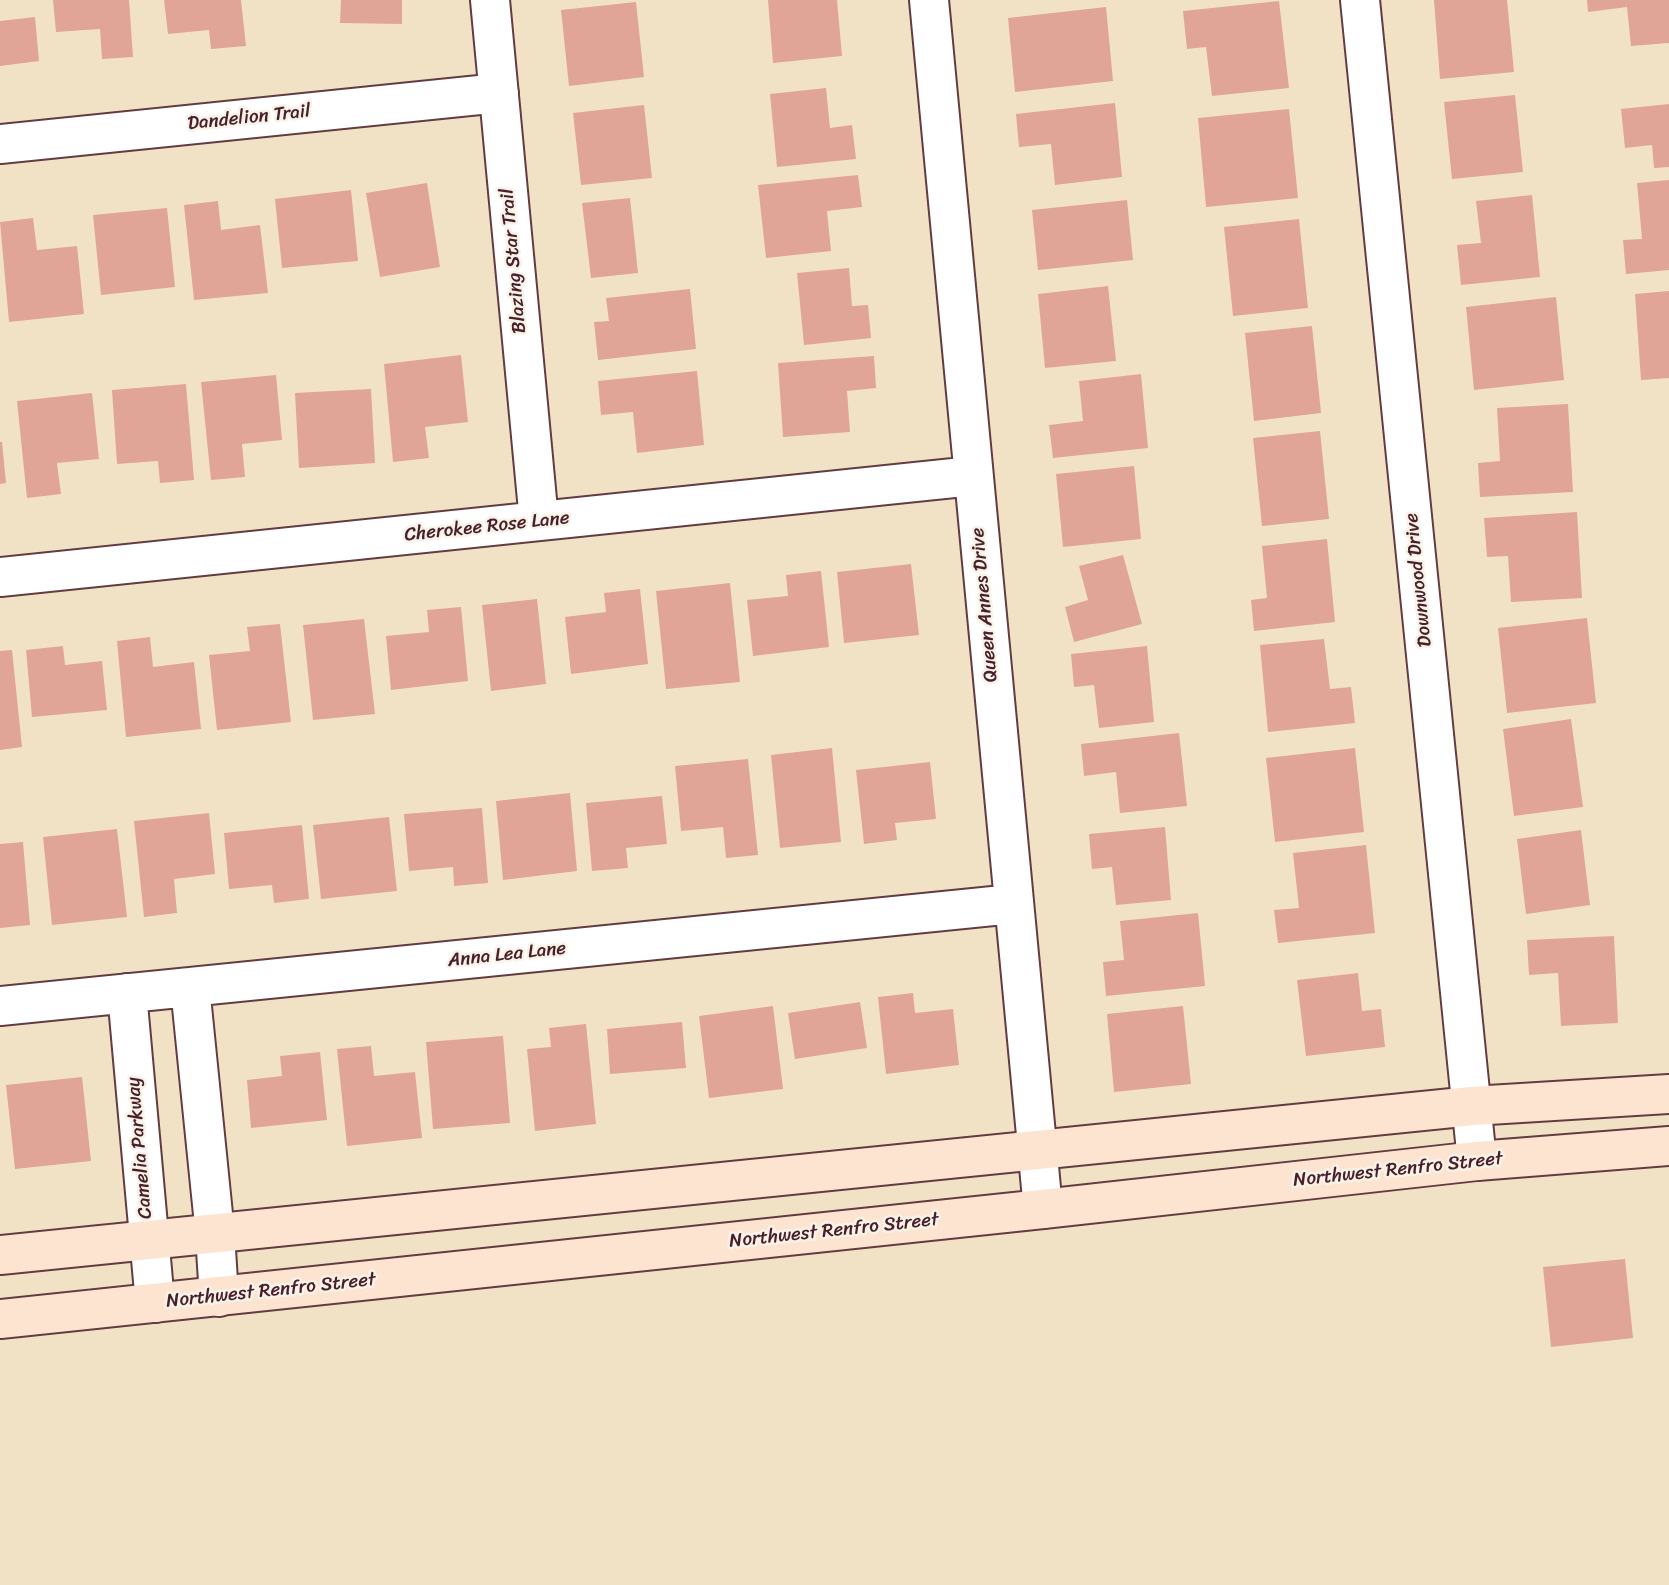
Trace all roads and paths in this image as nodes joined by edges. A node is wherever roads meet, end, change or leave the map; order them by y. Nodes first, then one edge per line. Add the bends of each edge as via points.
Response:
1 (490, 0) edge
2 (929, 0) edge
3 (1360, 0) edge
4 (499, 93) junction
5 (0, 144) edge
6 (974, 477) junction
7 (538, 521) junction
8 (0, 577) edge
9 (1013, 904) junction
10 (190, 987) junction
11 (127, 993) junction
12 (0, 1006) edge
13 (1669, 1094) edge
14 (1472, 1106) junction
15 (1669, 1146) edge
16 (1036, 1151) junction
17 (1477, 1161) junction
18 (1043, 1209) junction
19 (215, 1234) junction
20 (148, 1240) junction
21 (0, 1255) edge
22 (219, 1297) junction
23 (155, 1303) junction
24 (0, 1319) edge

1 - 4 street, Blazing Star Trail
2 - 6 street, Queen Annes Drive
3 - 14 street, Downwood Drive
4 - 5 street, Dandelion Trail
4 - 7 street, Blazing Star Trail
6 - 7 street, Cherokee Rose Lane
6 - 9 street, Queen Annes Drive
7 - 8 street, Cherokee Rose Lane
9 - 10 street, Anna Lea Lane
9 - 16 street, Queen Annes Drive
10 - 11 street, Anna Lea Lane
10 - 19 street
11 - 12 street, Anna Lea Lane
11 - 20 street, Camelia Parkway
13 - 14 main road
14 - 16 main road
14 - 17 street, Downwood Drive
15 - 17 main road, Northwest Renfro Street
16 - 18 street, Queen Annes Drive
16 - 19 main road
17 - 18 main road, Northwest Renfro Street
18 - 22 main road, Northwest Renfro Street
19 - 20 main road
19 - 22 street
20 - 21 main road
20 - 23 street, Camelia Parkway
22 - 23 main road, Northwest Renfro Street
23 - 24 main road, Northwest Renfro Street

